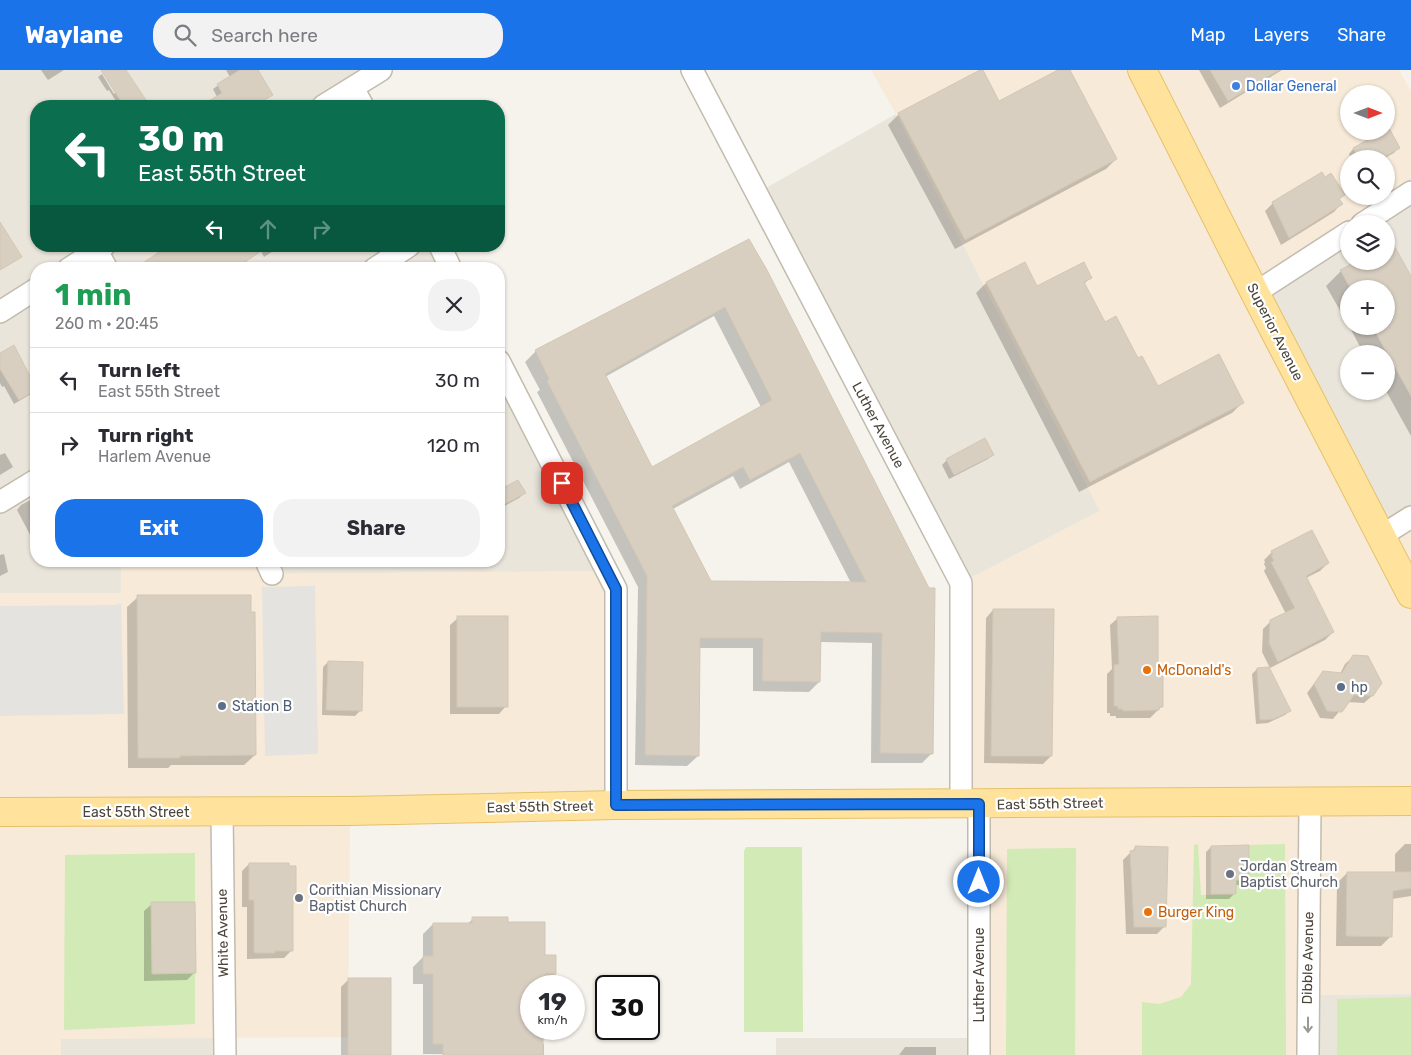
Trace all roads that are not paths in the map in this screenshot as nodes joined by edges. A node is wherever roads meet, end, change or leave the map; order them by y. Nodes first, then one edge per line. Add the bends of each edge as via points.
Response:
1 (381, 70) edge
2 (692, 70) edge
3 (1142, 70) edge
4 (353, 88) junction
5 (333, 100) edge
6 (360, 100) edge
7 (1411, 192) edge
8 (1376, 215) edge
9 (1340, 238) edge
10 (400, 252) edge
11 (103, 255) edge
12 (86, 262) edge
13 (385, 262) edge
14 (30, 293) edge
15 (1255, 293) junction
16 (0, 312) edge
17 (505, 373) edge
18 (30, 484) edge
19 (0, 502) edge
20 (1411, 517) edge
21 (1382, 536) junction
22 (1411, 594) edge
23 (1411, 801) edge
24 (1310, 802) junction
25 (970, 804) junction
26 (616, 805) junction
27 (0, 812) edge
28 (222, 812) junction
29 (225, 1055) edge
30 (979, 1055) edge
31 (1308, 1055) edge

1 - 4 street
2 - 25 street, Luther Avenue via 961,583
3 - 15 main road, Superior Avenue
4 - 5 street
4 - 6 street
7 - 8 street
9 - 15 street
10 - 13 street
11 - 12 street
14 - 16 street
15 - 21 main road, Superior Avenue
17 - 26 street via 616,589
18 - 19 street
20 - 21 street
21 - 22 main road, Superior Avenue
23 - 24 main road, East 55th Street
24 - 25 main road, East 55th Street
24 -> 31 street, Dibble Avenue
25 - 26 main road, East 55th Street
25 - 30 street, Luther Avenue
26 - 28 main road, East 55th Street
27 - 28 main road, East 55th Street
28 - 29 street, White Avenue

